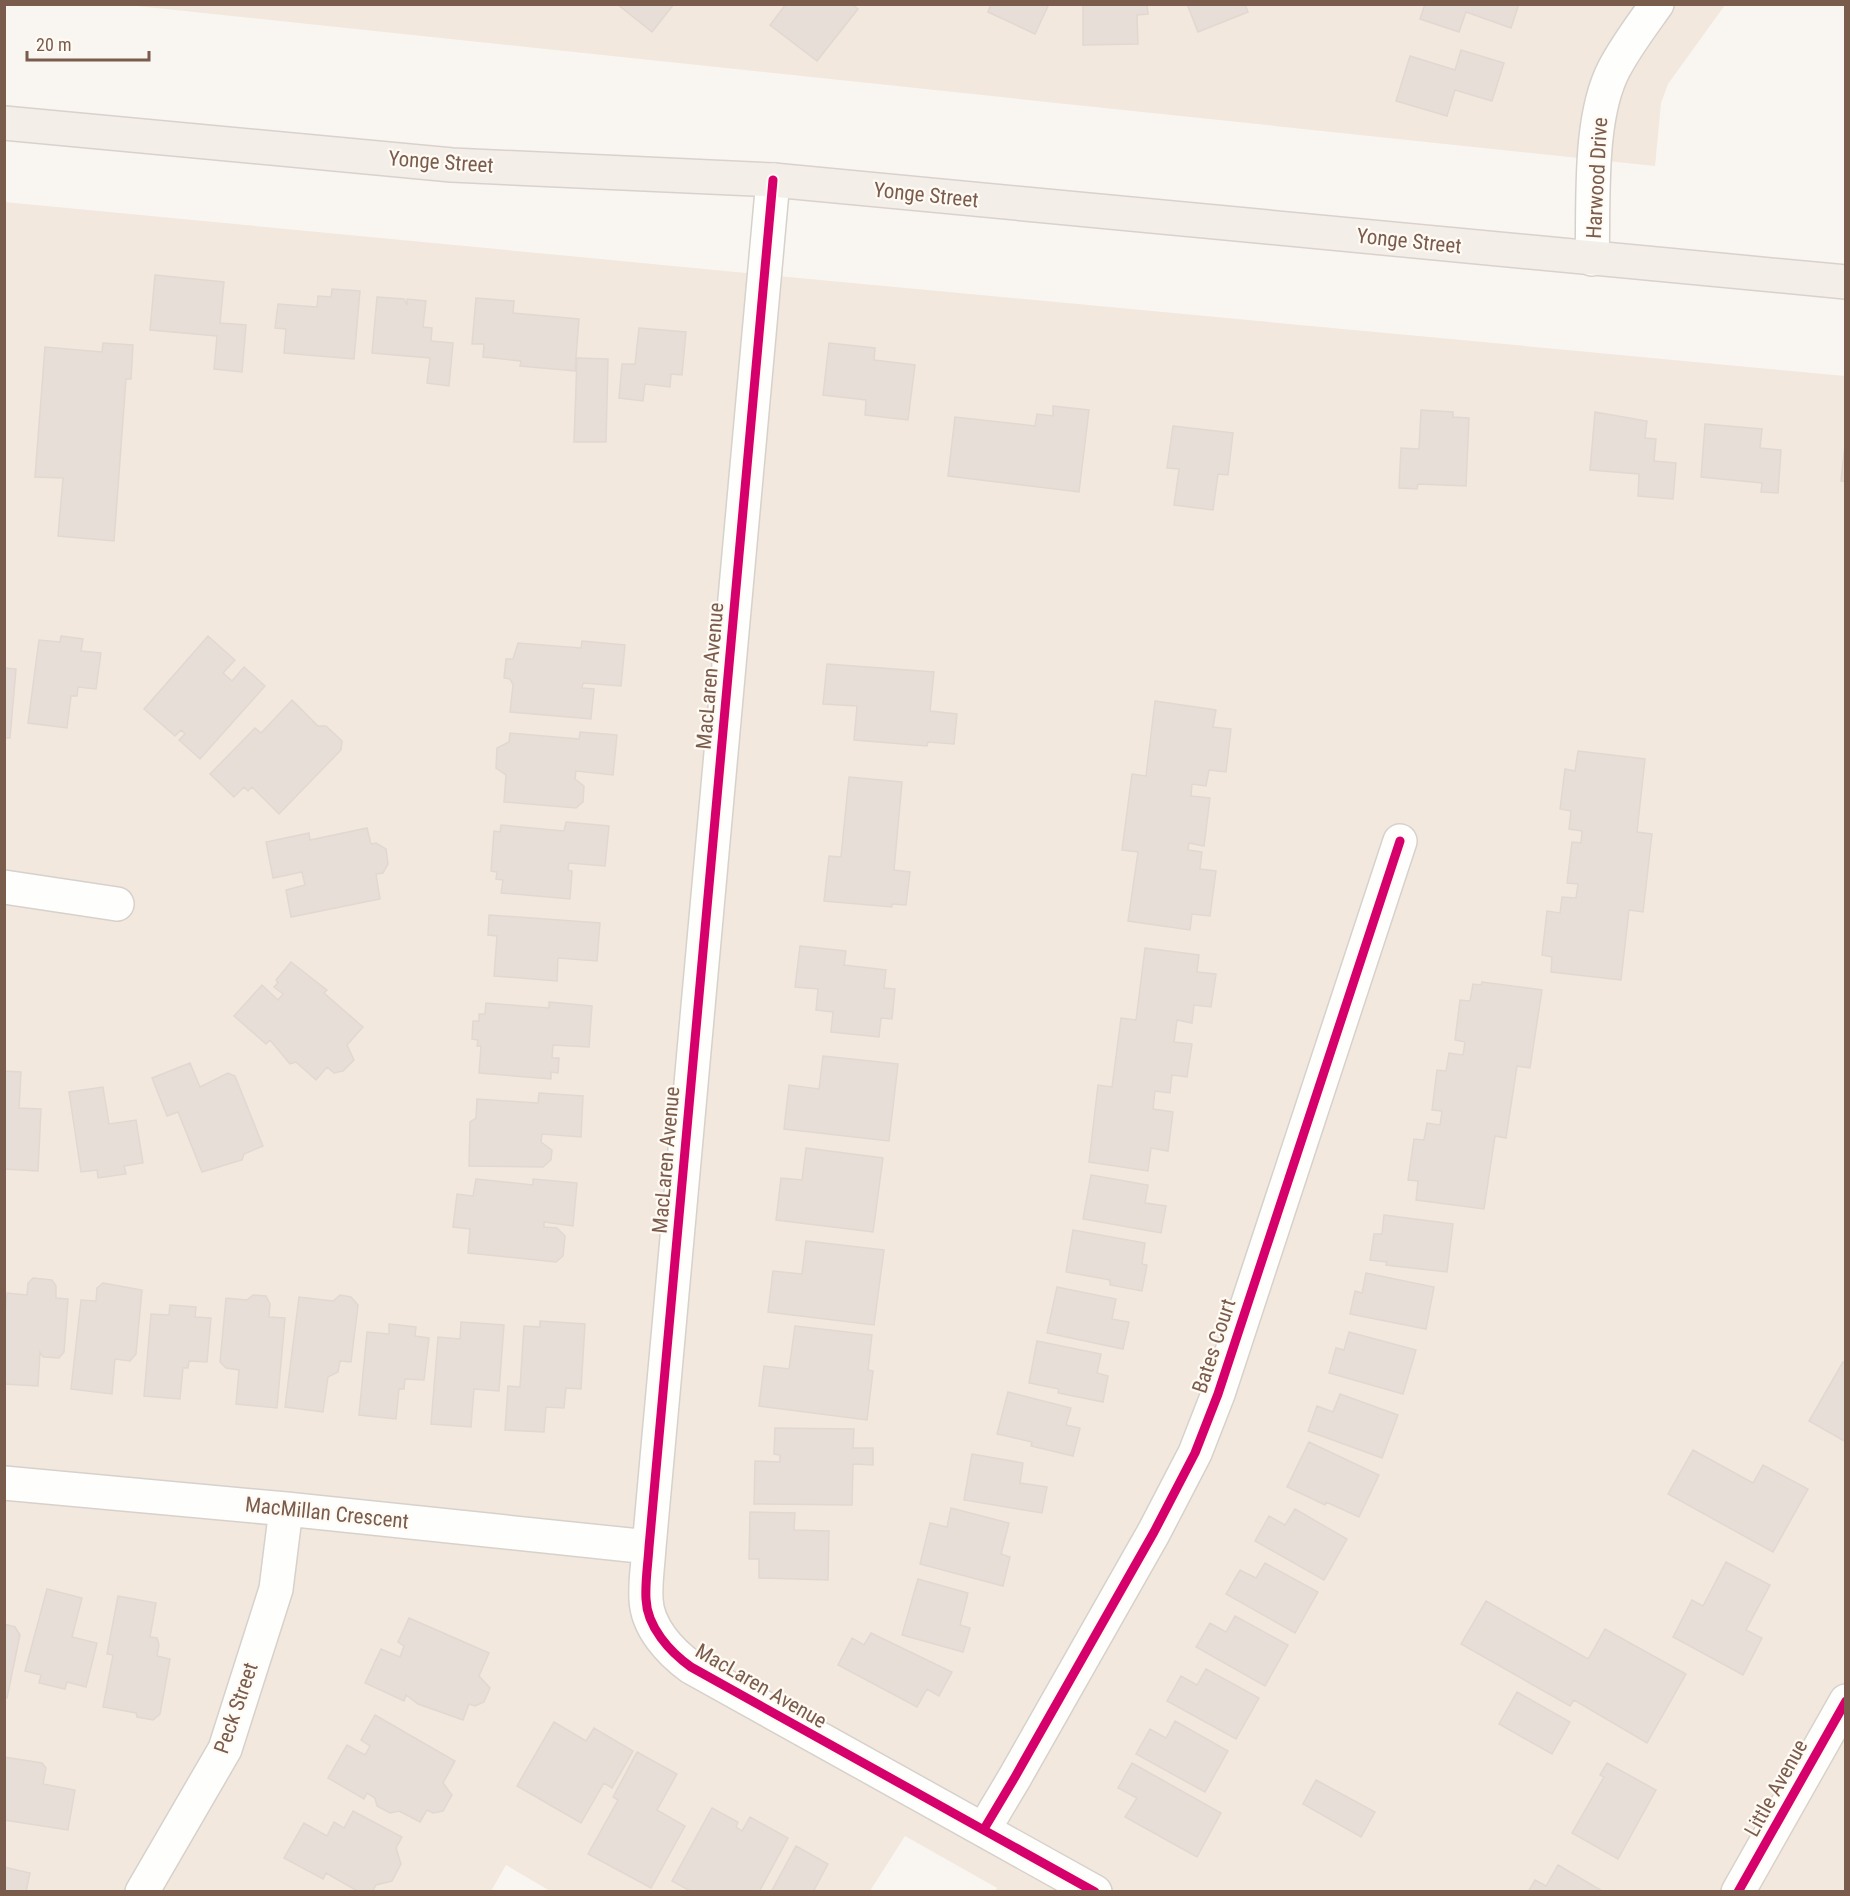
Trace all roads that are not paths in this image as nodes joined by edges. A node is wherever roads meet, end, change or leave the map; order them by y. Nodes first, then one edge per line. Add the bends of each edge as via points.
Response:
1 (1657, 4) edge
2 (4, 123) edge
3 (773, 180) junction
4 (1592, 259) junction
5 (1845, 282) edge
6 (1400, 841) dead end
7 (4, 887) edge
8 (117, 904) dead end
9 (4, 1483) edge
10 (286, 1509) junction
11 (649, 1547) junction
12 (1845, 1701) edge
13 (984, 1828) junction
14 (142, 1892) edge
15 (1095, 1892) edge
16 (1738, 1892) edge

1 - 4 street, Harwood Drive via 1613,70 1602,101 1595,150
2 - 3 main road, Yonge Street via 452,165
3 - 4 main road, Yonge Street
3 - 11 street, MacLaren Avenue
4 - 5 main road, Yonge Street
6 - 13 street, Bates Court via 1218,1395 1195,1453 1154,1532
7 - 8 street
9 - 10 street, MacMillan Crescent
10 - 11 street, MacMillan Crescent
10 - 14 street, Peck Street via 276,1589 225,1749
11 - 13 street, MacLaren Avenue via 649,1615 662,1639 680,1659
12 - 16 street, Little Avenue
13 - 15 street, MacLaren Avenue

